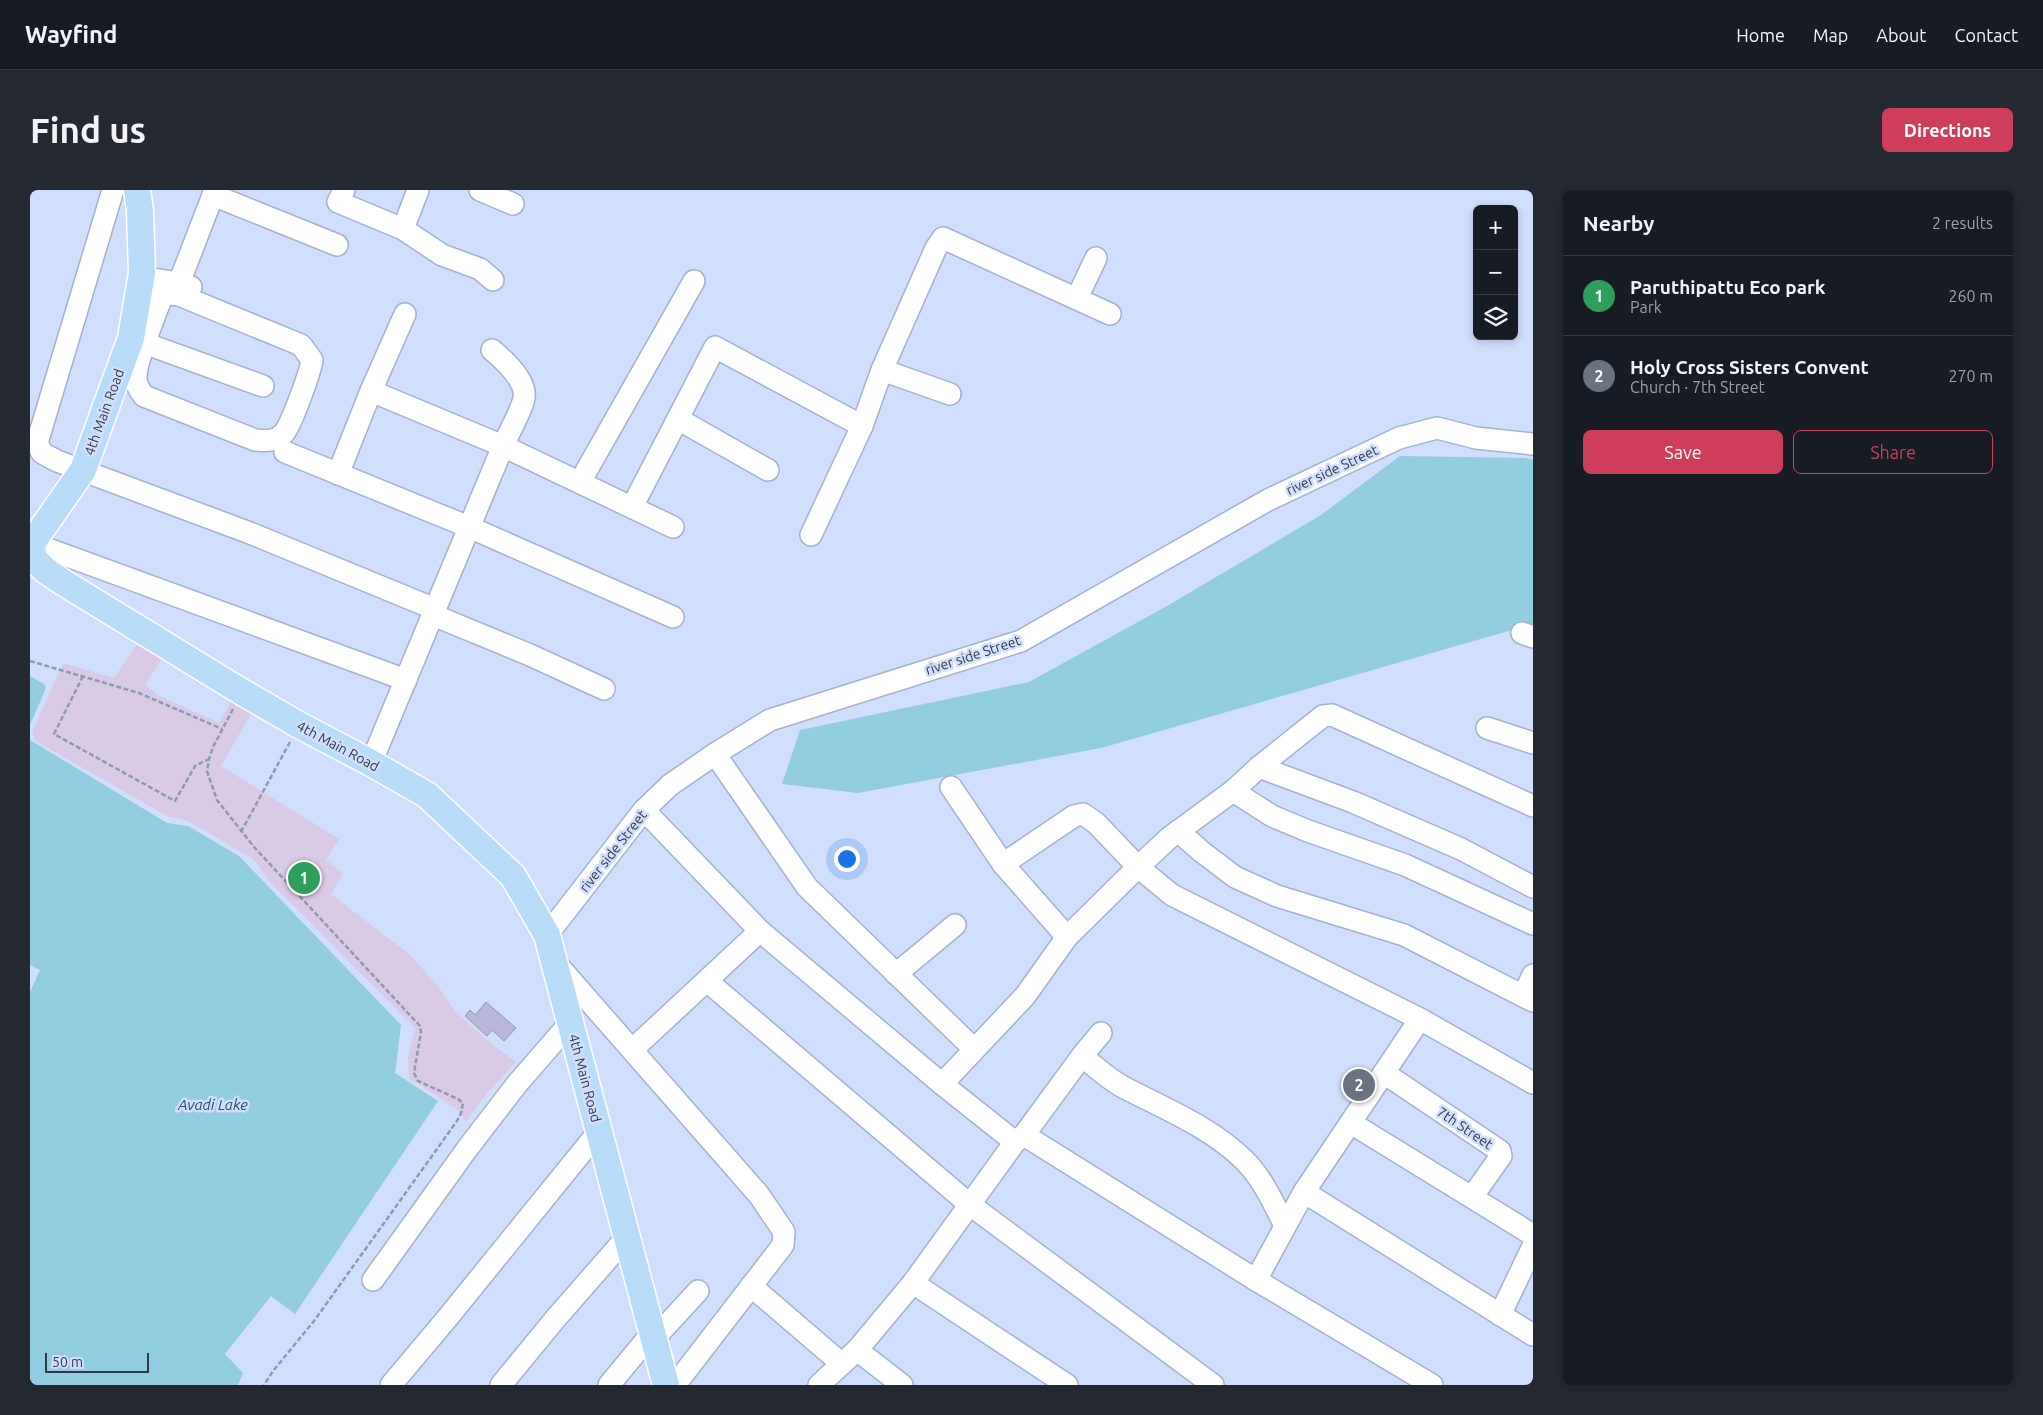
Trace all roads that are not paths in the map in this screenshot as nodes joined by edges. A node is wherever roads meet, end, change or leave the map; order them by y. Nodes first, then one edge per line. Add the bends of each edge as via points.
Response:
1 (113, 190) edge
2 (137, 190) edge
3 (344, 190) edge
4 (418, 190) edge
5 (480, 190) edge
6 (214, 192) edge
7 (513, 204) dead end
8 (403, 229) junction
9 (337, 245) dead end
10 (1096, 258) dead end
11 (141, 277) junction
12 (494, 280) dead end
13 (694, 281) dead end
14 (179, 283) junction
15 (1077, 298) junction
16 (405, 314) dead end
17 (1110, 314) dead end
18 (280, 321) dead end
19 (138, 340) junction
20 (492, 350) dead end
21 (882, 370) junction
22 (262, 386) dead end
23 (370, 391) junction
24 (950, 394) dead end
25 (678, 418) junction
26 (862, 426) junction
27 (1533, 444) edge
28 (503, 446) junction
29 (285, 452) dead end
30 (83, 470) junction
31 (768, 470) dead end
32 (338, 474) junction
33 (580, 482) junction
34 (632, 507) junction
35 (673, 526) dead end
36 (469, 527) junction
37 (811, 535) dead end
38 (32, 543) junction
39 (434, 612) junction
40 (674, 617) dead end
41 (406, 680) junction
42 (604, 689) dead end
43 (1487, 728) dead end
44 (1533, 743) edge
45 (715, 754) junction
46 (371, 763) junction
47 (1259, 767) junction
48 (951, 787) dead end
49 (1233, 791) junction
50 (1533, 806) edge
51 (644, 810) junction
52 (1178, 831) junction
53 (1003, 864) junction
54 (1138, 867) junction
55 (1533, 887) edge
56 (1533, 924) edge
57 (954, 925) dead end
58 (760, 931) junction
59 (547, 935) junction
60 (1067, 937) junction
61 (554, 960) junction
62 (896, 974) junction
63 (1533, 975) edge
64 (706, 981) junction
65 (1528, 998) edge
66 (1420, 1019) junction
67 (570, 1023) junction
68 (1101, 1033) dead end
69 (974, 1049) junction
70 (633, 1050) junction
71 (1082, 1056) junction
72 (1384, 1073) junction
73 (1533, 1083) edge
74 (942, 1084) junction
75 (1351, 1123) junction
76 (599, 1131) junction
77 (1019, 1139) junction
78 (1304, 1192) junction
79 (1472, 1197) junction
80 (969, 1204) junction
81 (1285, 1226) junction
82 (1533, 1236) edge
83 (627, 1237) junction
84 (1533, 1246) edge
85 (373, 1280) dead end
86 (1256, 1280) junction
87 (914, 1283) junction
88 (751, 1286) junction
89 (698, 1291) dead end
90 (1500, 1315) junction
91 (1533, 1335) edge
92 (653, 1336) junction
93 (849, 1357) junction
94 (1426, 1384) edge
95 (391, 1385) edge
96 (501, 1385) edge
97 (610, 1385) edge
98 (666, 1385) edge
99 (675, 1385) edge
100 (819, 1385) edge
101 (902, 1385) edge
102 (1067, 1385) edge
103 (1214, 1385) edge

1 - 30 street via 37,443 49,458
2 - 11 main road, 4th Main Road
3 - 8 street via 338,202
4 - 8 street
5 - 7 street
6 - 9 street
6 - 14 street
8 - 12 street via 442,255 480,269
10 - 15 street
11 - 14 street
11 - 19 main road, 4th Main Road
13 - 33 street
14 - 18 street
15 - 17 street
15 - 21 street via 943,238
16 - 23 street
19 - 19 street via 162,296 179,295 301,346 312,360 309,375 284,432 272,441 255,440 144,396 138,388 136,375
19 - 22 street
19 - 30 main road, 4th Main Road
20 - 28 street via 513,369 525,397
21 - 24 street
21 - 26 street
23 - 28 street
23 - 32 street
25 - 26 street via 715,347
25 - 31 street
25 - 34 street
26 - 37 street
27 - 45 street, river side Street via 1476,438 1437,428 1399,438 1268,500 1021,641 770,720
28 - 33 street
28 - 36 street
29 - 32 street
30 - 38 main road, 4th Main Road
30 - 39 street via 250,533
32 - 36 street
33 - 34 street
34 - 35 street
36 - 39 street
36 - 40 street
38 - 41 street
38 - 46 main road, 4th Main Road via 33,558 45,570 114,615 299,725
39 - 41 street
39 - 42 street
41 - 46 street
43 - 44 street
45 - 51 street, river side Street via 670,785
45 - 62 street via 807,887
46 - 59 main road, 4th Main Road via 427,796 513,876
47 - 49 street
47 - 50 street via 1329,714
47 - 55 street via 1353,802 1461,849
48 - 53 street
49 - 52 street
49 - 56 street via 1272,816 1405,865
51 - 58 street
51 - 59 street, river side Street
52 - 54 street
52 - 65 street via 1235,877 1277,896 1404,935
53 - 54 street via 1074,816 1083,814 1096,822
53 - 60 street
54 - 60 street
54 - 66 street via 1172,895
57 - 62 street
58 - 64 street
58 - 74 street
59 - 61 main road, 4th Main Road
60 - 69 street via 1025,996
61 - 67 main road, 4th Main Road
61 - 70 street
62 - 69 street
63 - 65 street
64 - 70 street
64 - 80 street
66 - 72 street
66 - 73 street
67 - 76 main road, 4th Main Road
67 - 85 street via 517,1084
68 - 71 street
69 - 74 street
70 - 88 street via 759,1195 784,1232 784,1245
71 - 77 street
71 - 81 street via 1124,1088 1158,1103 1218,1139 1246,1162
72 - 75 street
72 - 79 street, 7th Street via 1501,1152
74 - 77 street
75 - 78 street
75 - 79 street
76 - 83 main road, 4th Main Road
76 - 95 street
77 - 80 street
77 - 86 street
78 - 81 street
78 - 90 street
79 - 82 street
80 - 87 street
80 - 103 street
81 - 86 street
83 - 92 main road, 4th Main Road
83 - 96 street
84 - 90 street
86 - 94 street
87 - 93 street
87 - 102 street
88 - 93 street
88 - 99 street
89 - 92 street
90 - 91 street
92 - 97 street
92 - 98 main road, 4th Main Road
93 - 100 street
93 - 101 street

